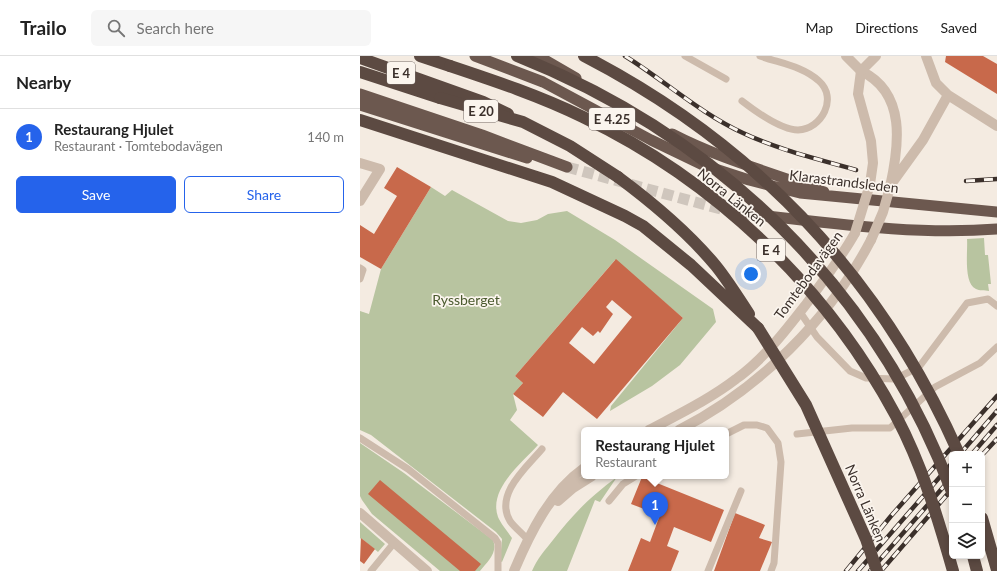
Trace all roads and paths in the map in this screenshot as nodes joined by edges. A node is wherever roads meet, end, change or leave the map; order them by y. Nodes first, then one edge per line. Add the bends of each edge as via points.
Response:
1 (420, 56) edge
2 (475, 56) edge
3 (517, 56) edge
4 (538, 56) edge
5 (584, 56) edge
6 (685, 56) edge
7 (760, 56) edge
8 (846, 56) edge
9 (876, 56) edge
10 (926, 56) edge
11 (360, 58) edge
12 (861, 71) junction
13 (360, 72) edge
14 (726, 79) dead end
15 (441, 93) junction
16 (360, 94) edge
17 (948, 96) junction
18 (742, 101) dead end
19 (360, 105) edge
20 (360, 120) edge
21 (997, 126) edge
22 (360, 163) edge
23 (890, 187) junction
24 (837, 197) junction
25 (360, 201) edge
26 (731, 212) tunnel mouth
27 (997, 212) edge
28 (997, 229) edge
29 (360, 268) edge
30 (360, 279) edge
31 (997, 306) edge
32 (798, 315) junction
33 (758, 328) junction
34 (808, 329) junction
35 (997, 346) edge
36 (654, 427) edge
37 (684, 427) edge
38 (729, 433) edge
39 (797, 434) dead end
40 (360, 438) edge
41 (542, 449) dead end
42 (957, 451) edge
43 (581, 470) edge
44 (587, 479) edge
45 (631, 479) edge
46 (950, 487) edge
47 (741, 491) dead end
48 (609, 501) dead end
49 (545, 511) junction
50 (360, 513) edge
51 (983, 523) edge
52 (527, 539) junction
53 (394, 543) junction
54 (974, 559) edge
55 (997, 570) edge
56 (371, 571) edge
57 (427, 571) edge
58 (498, 571) edge
59 (514, 571) edge
60 (708, 571) edge
61 (771, 571) edge
62 (877, 571) edge
63 (953, 571) edge
64 (977, 571) edge

1 - 63 highway, Norra Länken / E 4, bridge via 553,103 612,132 681,174 720,203 768,247 817,299 844,334 880,389 899,423 924,480
2 - 24 highway, Klarastrandsleden / E 4.25 via 543,82 703,165 800,194
3 - 46 highway, Norra Länken, bridge via 587,87 662,130 727,178 774,220 808,255 845,300 891,366 914,408
4 - 24 highway via 681,138 746,166
5 - 42 highway, bridge via 637,85 713,136 774,188 811,226 861,286 888,324 926,387
6 - 14 lane
7 - 18 lane via 797,68 820,82 826,94 824,113 821,120 810,128 797,130 763,116
8 - 12 street
9 - 12 street
10 - 17 street via 936,83
11 - 15 highway, Norra Länken / E 4
12 - 23 street via 871,76 881,88 891,102 896,118 897,152
12 - 32 street, Tomtebodavägen, bridge via 858,94 871,141 873,163 864,210 842,257
13 - 15 highway, Norra Länken / E 20
15 - 33 highway, Norra Länken / E 20, bridge via 523,122 570,146 618,177 674,221 701,250 729,282
16 - 19 highway via 567,167 518,157
17 - 21 street
17 - 23 street via 923,140
20 - 33 highway via 552,182 625,216 643,226 691,266
22 - 25 street via 380,169
23 - 34 street, bridge via 883,212 859,263
24 - 27 highway, Klarastrandsleden / E 4.25
26 - 28 highway via 897,230
29 - 30 lane via 363,270
31 - 34 lane via 988,299 968,303 919,367 895,379 866,378 850,371
32 - 34 lane
32 - 36 street, Tomtebodavägen via 759,359 736,379
33 - 62 highway, Norra Länken, bridge via 806,405 863,532
34 - 37 street via 744,391
35 - 39 lane via 980,363 935,387 890,428 852,428
38 - 61 lane via 757,424 767,428 778,443 781,462 774,563
40 - 58 lane via 408,469 495,538 498,544
41 - 52 lane via 507,494 506,508 510,521
43 - 49 street via 569,478
44 - 49 street
45 - 48 lane via 623,484
47 - 60 lane
49 - 52 street
50 - 53 street
51 - 55 highway
52 - 59 street
53 - 56 lane
53 - 57 street
54 - 64 highway

